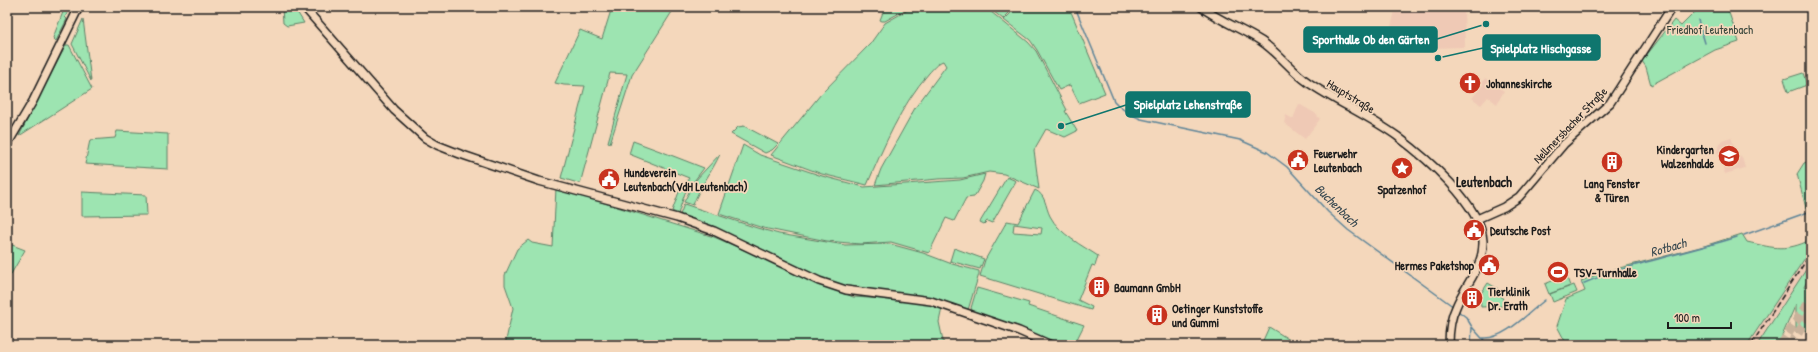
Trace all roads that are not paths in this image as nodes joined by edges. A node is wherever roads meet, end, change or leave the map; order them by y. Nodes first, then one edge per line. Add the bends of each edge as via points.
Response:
1 (79, 7) edge
2 (304, 7) edge
3 (1201, 7) edge
4 (1672, 7) edge
5 (1677, 7) edge
6 (1650, 42) junction
7 (7, 145) edge
8 (1478, 221) junction
9 (1051, 345) edge
10 (1449, 345) edge

1 - 7 street via 42,84
2 - 9 street via 394,110 424,138 437,145 539,181 677,218 714,231 819,281 846,290 931,300
3 - 8 street, Hauptstraße via 1260,41 1275,51 1298,75 1396,136 1451,184
4 - 6 street, Nellmersbacher Straße
5 - 6 street, Nellmersbacher Straße
6 - 8 street, Nellmersbacher Straße via 1610,103 1564,144 1519,197
8 - 10 street via 1483,240 1482,255 1475,274 1453,314

